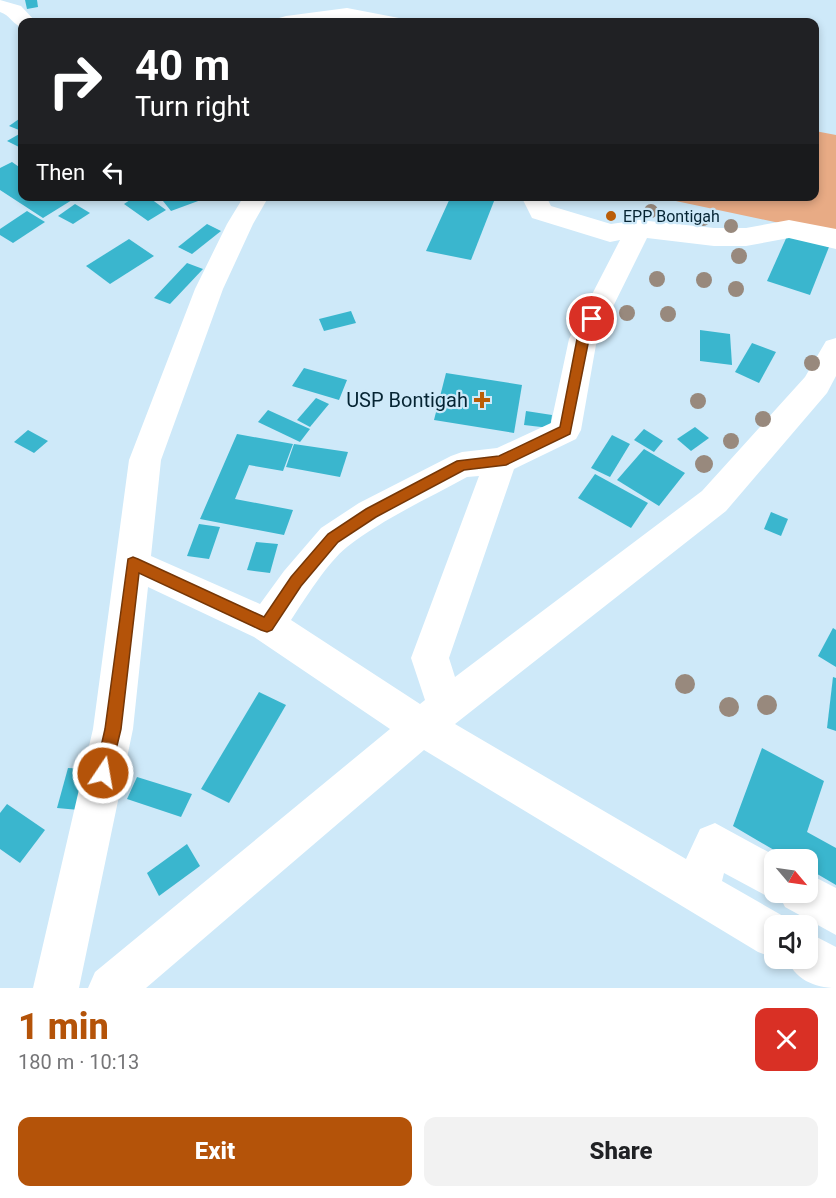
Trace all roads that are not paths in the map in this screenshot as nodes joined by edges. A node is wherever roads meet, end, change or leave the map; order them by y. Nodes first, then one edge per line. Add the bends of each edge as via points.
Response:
1 (0, 6) edge
2 (22, 18) edge
3 (316, 18) edge
4 (370, 18) edge
5 (254, 201) edge
6 (536, 201) edge
7 (639, 229) junction
8 (836, 240) edge
9 (836, 349) edge
10 (501, 461) junction
11 (133, 564) junction
12 (267, 625) junction
13 (434, 717) junction
14 (764, 872) edge
15 (698, 891) junction
16 (818, 902) edge
17 (836, 913) edge
18 (764, 930) edge
19 (818, 962) edge
20 (836, 973) edge
21 (56, 988) edge
22 (111, 988) edge

1 - 2 street via 14,10
3 - 4 street via 347,14
5 - 11 street via 209,289 145,460
6 - 7 street via 541,212 610,233
7 - 8 street via 714,237 746,237 789,229
7 - 10 street via 583,339 566,430
9 - 13 street via 816,385 714,501
10 - 12 street via 462,465 371,513 333,538
10 - 13 street via 430,658
11 - 12 street
11 - 21 street via 113,729
12 - 13 street via 332,670
13 - 15 street
13 - 22 street
14 - 15 street via 714,844
15 - 18 street
16 - 17 street
19 - 20 street

